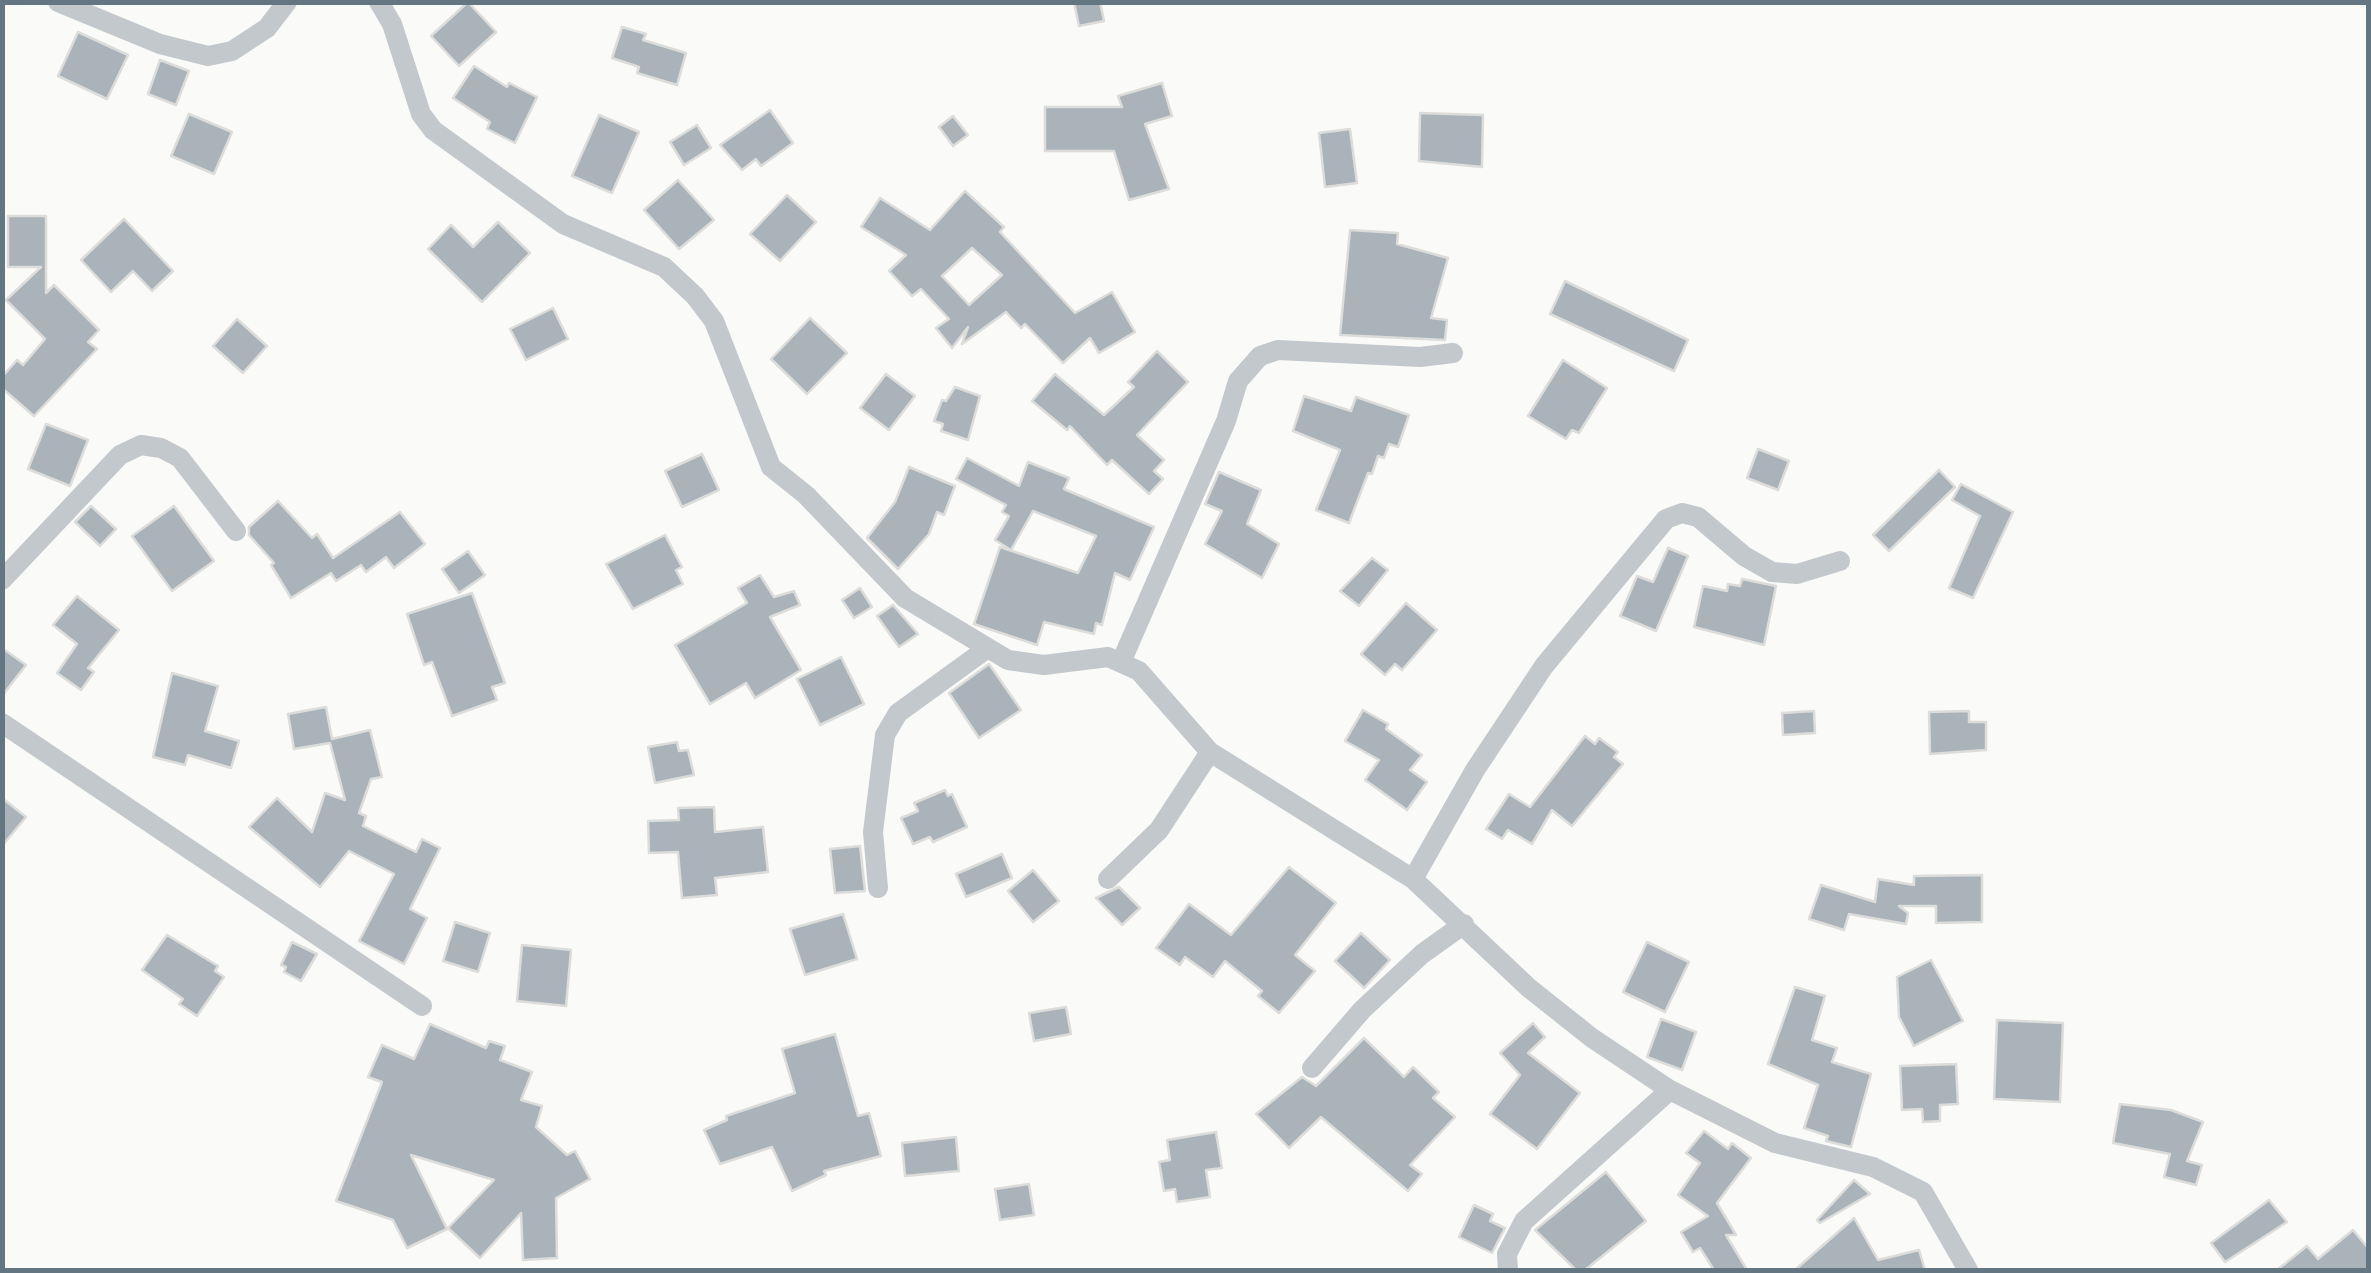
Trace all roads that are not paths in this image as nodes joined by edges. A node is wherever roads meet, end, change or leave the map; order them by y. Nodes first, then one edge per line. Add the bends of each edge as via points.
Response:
1 (58, 2) edge
2 (286, 2) edge
3 (379, 2) edge
4 (1453, 353) dead end
5 (236, 532) dead end
6 (1840, 562) dead end
7 (2, 580) edge
8 (985, 650) junction
9 (1122, 660) junction
10 (2, 723) edge
11 (1210, 752) junction
12 (1413, 879) junction
13 (1108, 880) dead end
14 (878, 888) dead end
15 (1464, 924) junction
16 (422, 1006) dead end
17 (1312, 1068) dead end
18 (1670, 1090) junction
19 (1508, 1270) edge
20 (1968, 1270) edge

1 - 2 street via 208,56 232,51 267,28
3 - 8 street via 432,130 563,224 664,267 714,320 771,467 905,598
4 - 9 street via 1278,350 1260,356 1238,381
5 - 7 street via 180,458 141,445 120,455
6 - 12 street via 1796,574 1772,572 1698,517 1666,519 1544,666
8 - 9 street via 1044,664
8 - 14 street via 898,713 885,734 873,832
9 - 11 street
10 - 16 street
11 - 12 street
11 - 13 street via 1160,830
12 - 15 street
15 - 17 street via 1362,1010
15 - 18 street via 1529,988
18 - 19 street via 1524,1222 1506,1254
18 - 20 street via 1775,1142 1902,1179 1923,1192

